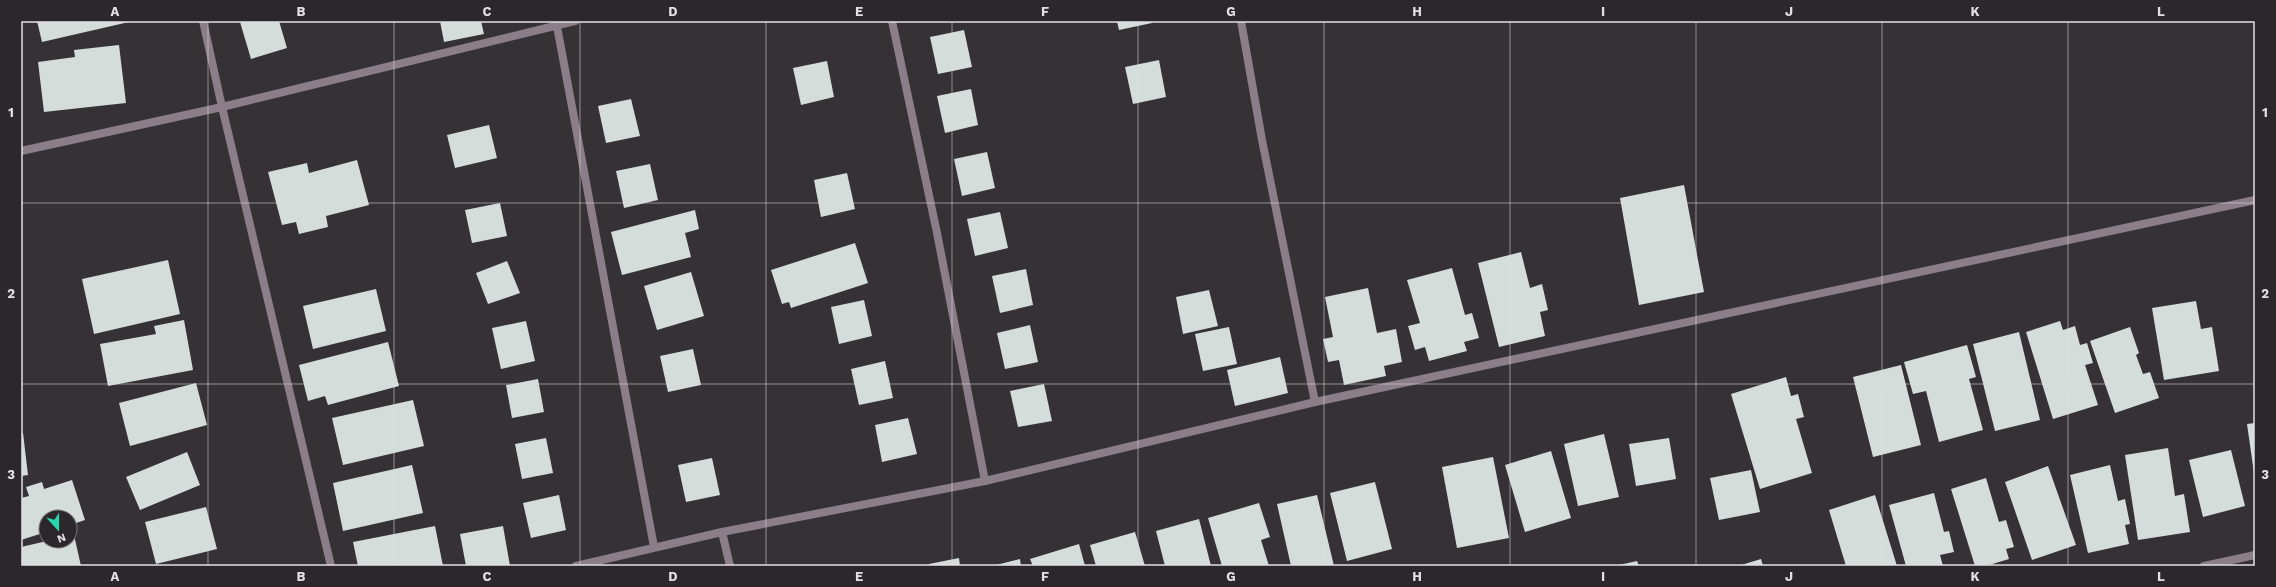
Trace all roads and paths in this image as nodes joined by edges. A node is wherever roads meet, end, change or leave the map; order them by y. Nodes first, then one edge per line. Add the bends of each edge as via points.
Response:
1 (203, 21) edge
2 (575, 21) edge
3 (892, 21) edge
4 (1241, 21) edge
5 (556, 23) edge
6 (222, 107) junction
7 (21, 151) edge
8 (2255, 200) edge
9 (1315, 402) junction
10 (985, 481) junction
11 (722, 532) junction
12 (654, 547) junction
13 (2255, 555) edge
14 (331, 566) edge
15 (576, 566) edge
16 (730, 566) edge
17 (2204, 566) edge

1 - 6 street
2 - 5 street
3 - 10 street via 937,233
4 - 9 street via 1262,140
5 - 6 street
5 - 12 street
6 - 7 street
6 - 14 street
8 - 9 street
9 - 10 street
10 - 11 street
11 - 12 street
11 - 16 street
12 - 15 street
13 - 17 street

